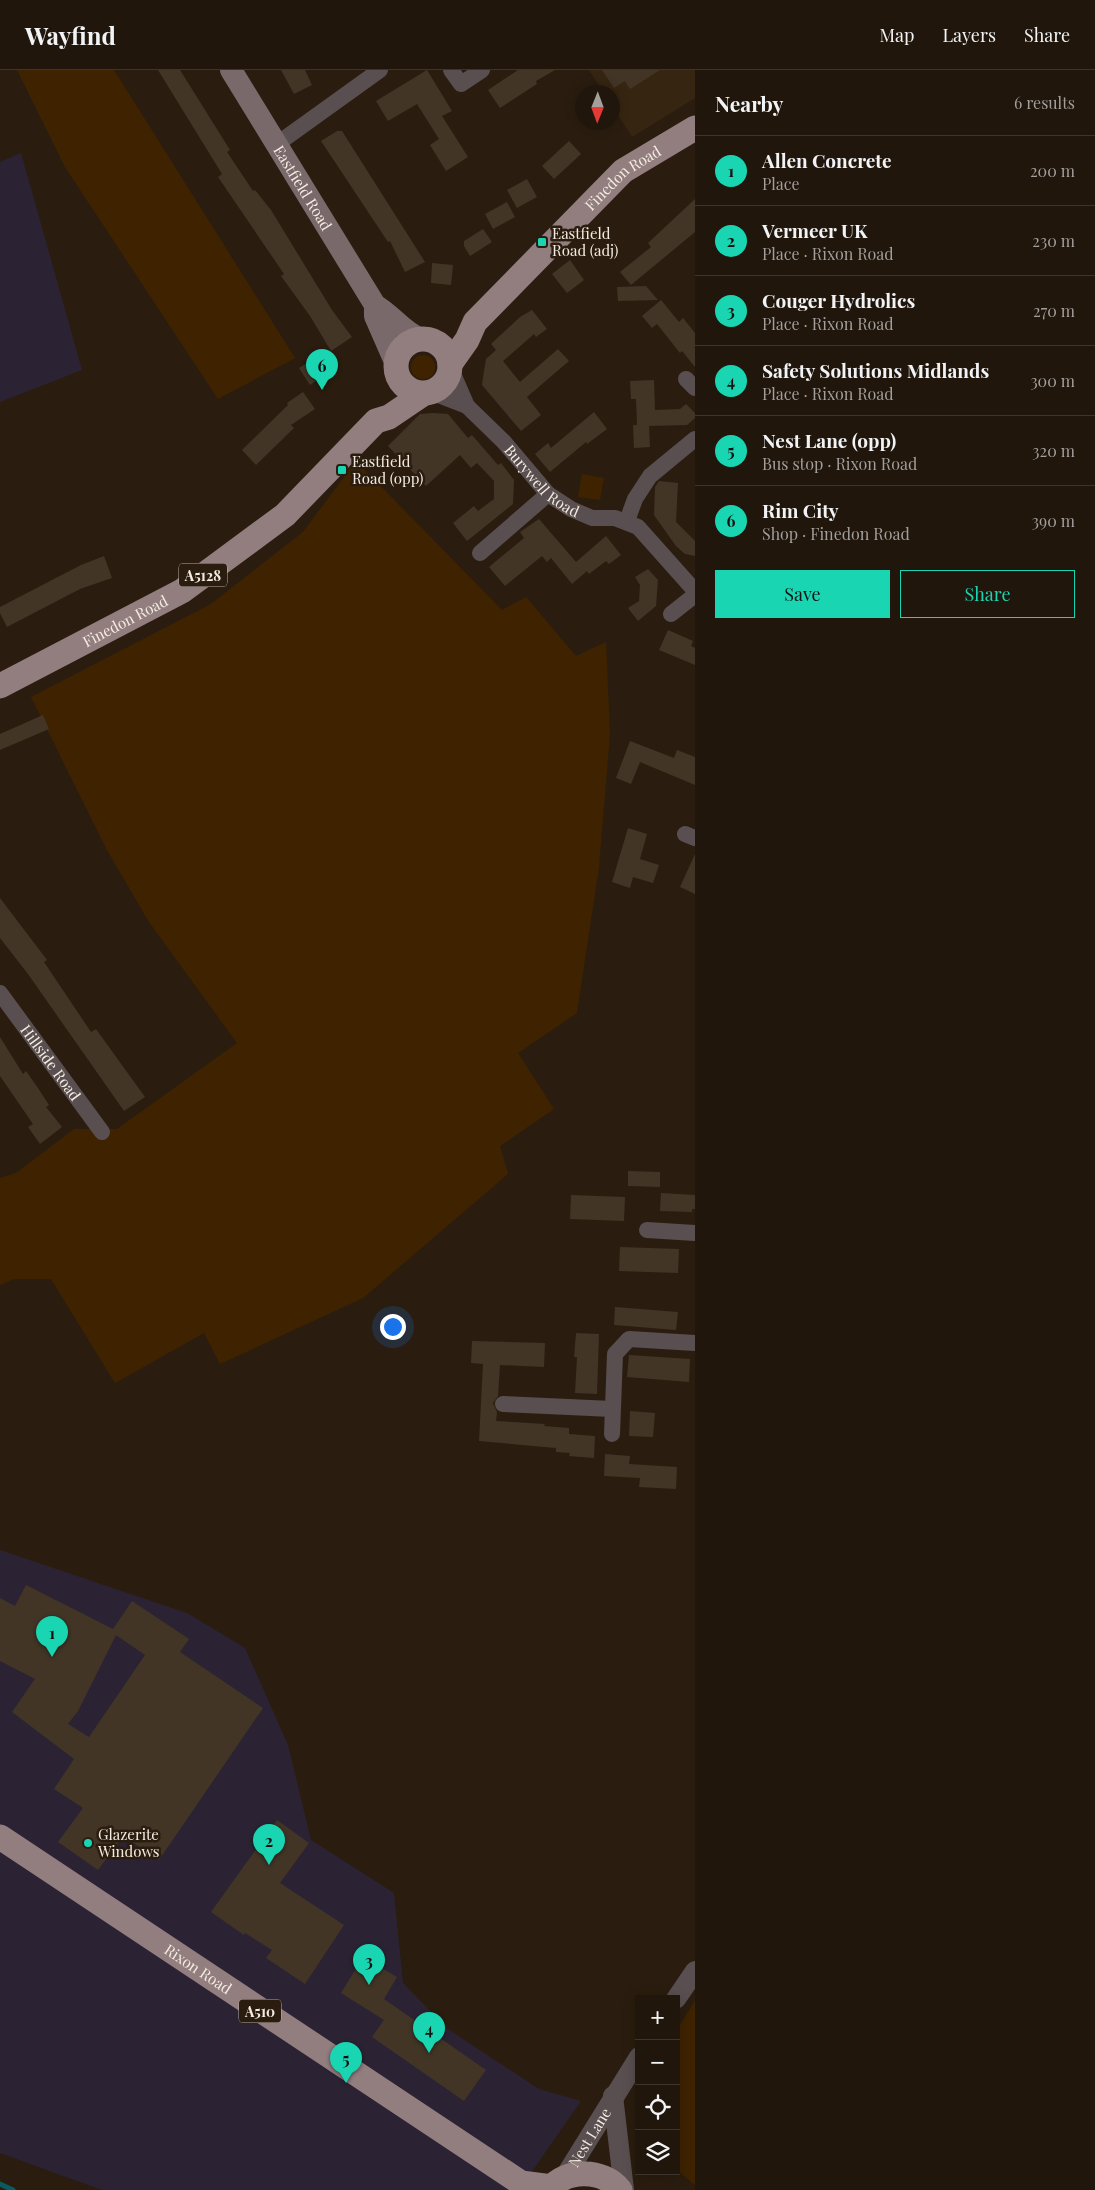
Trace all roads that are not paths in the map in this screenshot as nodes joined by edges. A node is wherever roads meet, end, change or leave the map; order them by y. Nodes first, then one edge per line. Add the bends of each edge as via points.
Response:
1 (231, 70) edge
2 (380, 70) edge
3 (452, 70) edge
4 (482, 70) edge
5 (695, 128) edge
6 (277, 144) junction
7 (375, 305) junction
8 (475, 322) junction
9 (425, 340) junction
10 (450, 365) junction
11 (396, 366) junction
12 (427, 393) junction
13 (467, 406) junction
14 (376, 422) junction
15 (695, 439) edge
16 (548, 494) junction
17 (627, 521) junction
18 (480, 553) dead end
19 (695, 590) edge
20 (695, 595) edge
21 (671, 614) dead end
22 (0, 686) edge
23 (0, 993) edge
24 (102, 1132) dead end
25 (648, 1230) dead end
26 (695, 1233) edge
27 (695, 1344) edge
28 (503, 1404) dead end
29 (612, 1409) junction
30 (612, 1434) dead end
31 (0, 1837) edge
32 (695, 1971) edge
33 (679, 1995) edge
34 (635, 2062) edge
35 (613, 2096) junction
36 (555, 2185) edge
37 (523, 2186) edge
38 (620, 2190) edge
39 (624, 2190) edge

1 - 6 main road, Eastfield Road
2 - 6 street
3 - 4 street via 461,84
5 - 8 main road, Finedon Road via 623,171
6 - 7 main road, Eastfield Road
7 - 9 main road, Eastfield Road via 403,329
7 - 11 main road, Eastfield Road via 375,316
8 - 9 main road, Finedon Road via 452,333
8 - 10 main road, Finedon Road
9 - 10 main road via 444,349
9 - 11 main road via 414,341 401,350
10 - 12 main road via 445,383
10 - 13 street, Burywell Road
11 - 12 main road via 397,376 408,389
11 - 14 main road, Finedon Road / A5128
12 - 13 street, Burywell Road
12 - 14 main road, Finedon Road / A5128
13 - 16 street, Burywell Road via 504,442
14 - 22 main road, Finedon Road / A5128 via 285,515 182,591
15 - 17 street via 650,476
16 - 17 street, Burywell Road via 592,518
16 - 18 street
17 - 19 street via 638,527
20 - 21 street
23 - 24 street, Hillside Road
25 - 26 street
27 - 29 street via 628,1339 615,1354
28 - 29 street
29 - 30 street
31 - 37 main road, Rixon Road / A510
32 - 33 street
34 - 35 street, Nest Lane
35 - 36 street, Nest Lane
35 - 39 street, Nest Lane
36 - 37 main road, Rixon Road / A510
36 - 38 main road, Rixon Road via 577,2174 591,2174 605,2178

